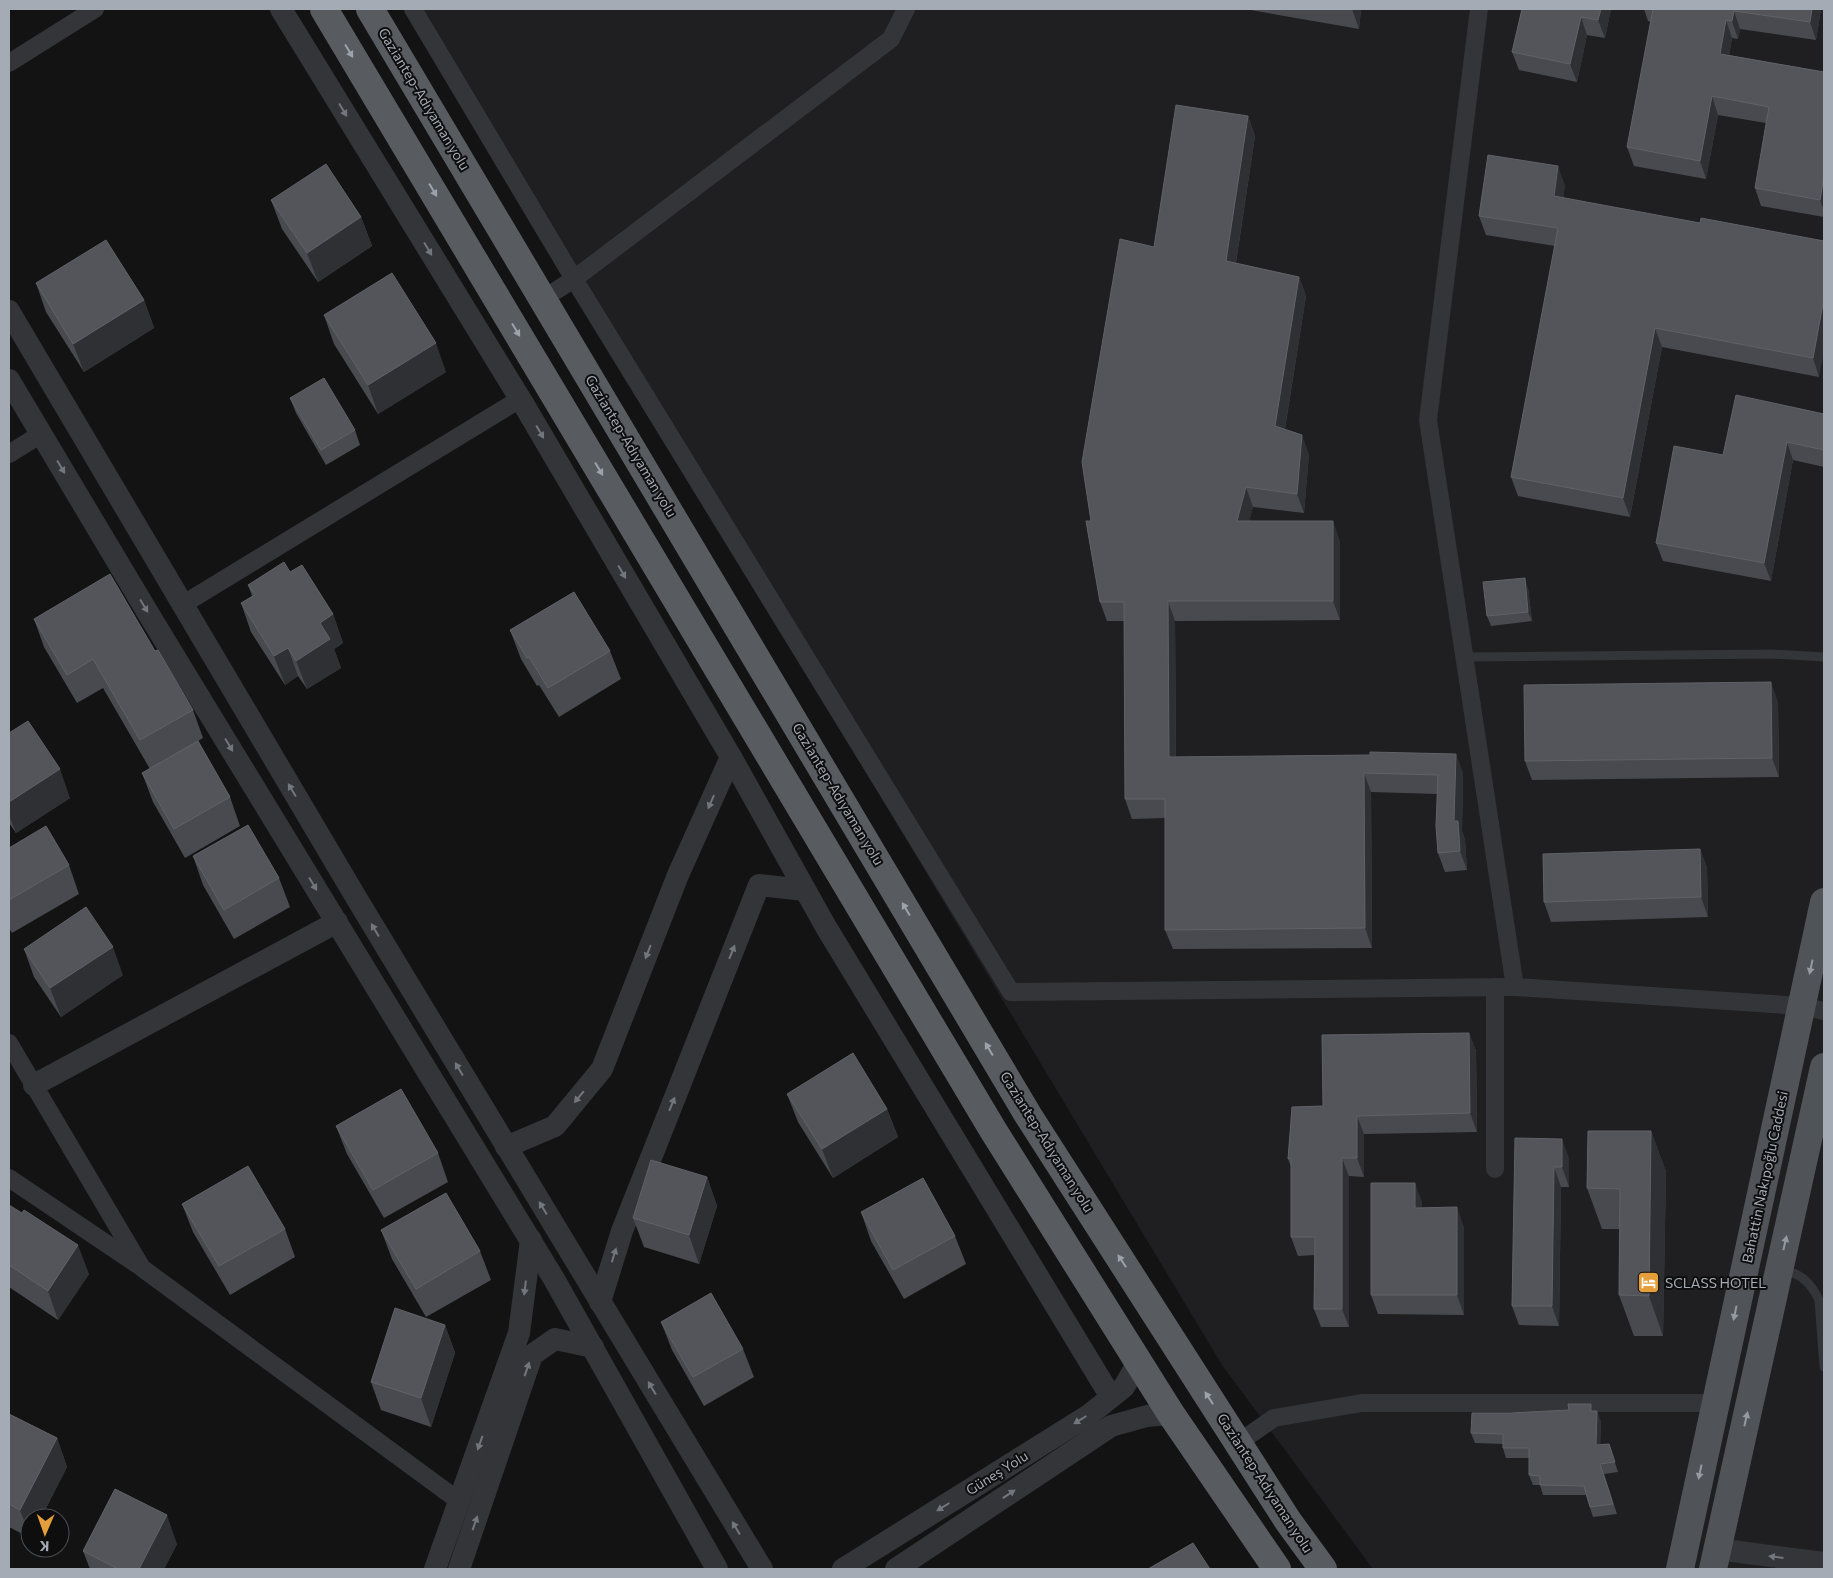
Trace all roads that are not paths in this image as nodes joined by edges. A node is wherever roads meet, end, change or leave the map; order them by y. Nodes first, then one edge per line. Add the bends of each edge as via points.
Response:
1 (96, 9) edge
2 (281, 9) edge
3 (324, 9) edge
4 (370, 9) edge
5 (413, 9) edge
6 (906, 9) edge
7 (1479, 9) edge
8 (9, 63) edge
9 (574, 279) junction
10 (543, 299) junction
11 (9, 311) edge
12 (9, 380) edge
13 (520, 399) junction
14 (41, 434) junction
15 (9, 454) edge
16 (182, 605) junction
17 (1465, 657) junction
18 (1824, 657) edge
19 (731, 758) junction
20 (805, 890) junction
21 (1824, 902) edge
22 (336, 922) junction
23 (1495, 987) junction
24 (1516, 987) junction
25 (1813, 1008) edge
26 (9, 1043) edge
27 (1823, 1081) edge
28 (34, 1085) junction
29 (506, 1147) junction
30 (1495, 1169) dead end
31 (9, 1178) edge
32 (531, 1240) junction
33 (142, 1268) junction
34 (1779, 1270) junction
35 (600, 1302) junction
36 (593, 1347) junction
37 (1138, 1362) junction
38 (1824, 1367) edge
39 (1112, 1397) junction
40 (1715, 1403) junction
41 (1171, 1414) junction
42 (1238, 1443) junction
43 (459, 1502) junction
44 (1715, 1559) edge
45 (1824, 1563) edge
46 (435, 1569) edge
47 (459, 1569) edge
48 (717, 1569) edge
49 (762, 1569) edge
50 (843, 1569) edge
51 (896, 1569) edge
52 (1277, 1569) edge
53 (1324, 1569) edge
54 (1680, 1569) edge

1 - 8 street
2 -> 13 street
3 -> 37 highway via 993,1130
4 - 10 highway, Gaziantep-Adıyaman yolu
5 - 9 street
6 - 9 street via 891,39
7 - 17 street via 1428,420
9 - 10 street
9 - 23 street via 1010,992
42 -> 10 highway, Gaziantep-Adıyaman yolu via 1028,1114
11 - 16 street
12 - 14 street
13 - 16 street
13 -> 19 street
14 - 15 street
14 -> 22 street
29 -> 16 street
17 - 18 lane via 1772,654
17 - 24 street
19 - 20 street
19 -> 29 street via 678,875 602,1069 555,1126
35 -> 20 street via 622,1231 759,885
20 - 39 street
21 -> 25 main road, Bahattin Nakıpoğlu Caddesi
22 - 28 street
22 - 32 street
23 - 24 street
23 - 30 street
24 - 25 street
25 -> 40 main road, Bahattin Nakıpoğlu Caddesi
26 - 28 street
34 -> 27 main road
28 - 33 street
35 -> 29 street
31 - 33 street
32 - 36 street
32 -> 43 street via 519,1333
33 - 43 street
34 - 38 lane via 1802,1277 1815,1291 1819,1300
44 -> 34 main road
49 -> 35 street
47 -> 36 street via 532,1355 555,1339
36 - 48 street
37 - 39 street, Güneş Yolu via 1124,1387
37 - 41 highway
39 -> 50 street, Güneş Yolu via 1089,1415
40 - 42 street via 1362,1403 1274,1418
40 -> 54 main road, Bahattin Nakıpoğlu Caddesi
51 -> 41 street, Güneş Yolu via 1111,1426 1147,1416
41 - 52 highway
42 - 53 highway, Gaziantep-Adıyaman yolu via 1288,1521
43 - 46 street
45 -> 44 street

